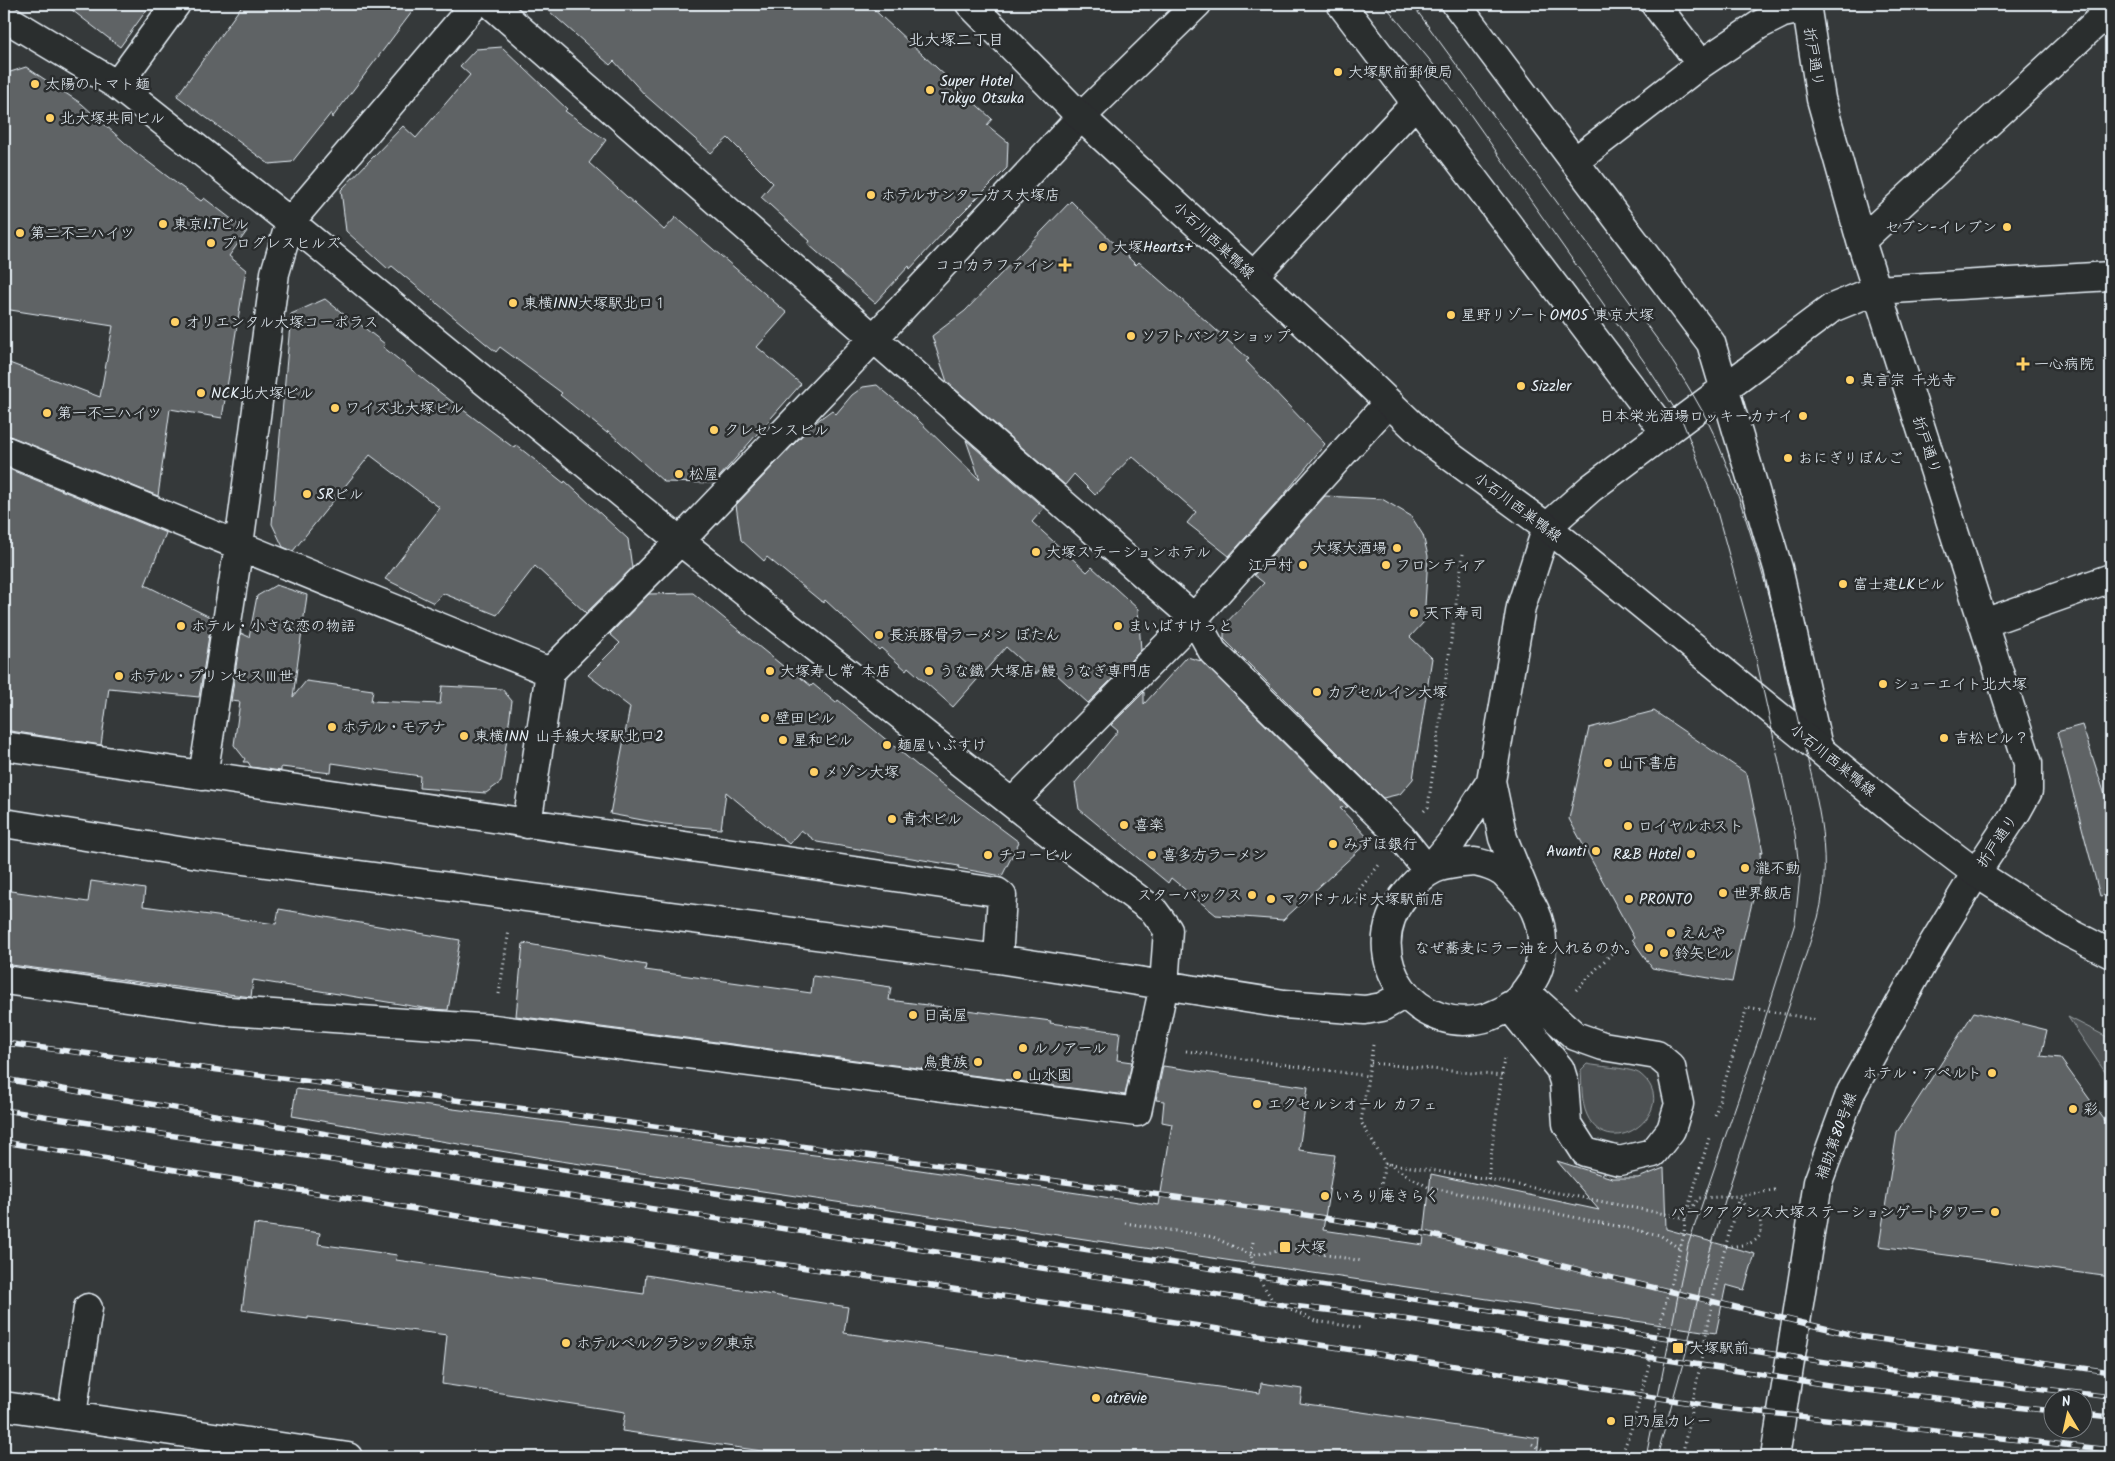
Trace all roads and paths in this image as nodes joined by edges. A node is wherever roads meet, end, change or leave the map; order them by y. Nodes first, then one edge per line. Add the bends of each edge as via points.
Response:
1 (176, 4) edge
2 (476, 4) edge
3 (491, 4) edge
4 (970, 4) edge
5 (1197, 4) edge
6 (1341, 4) edge
7 (1456, 4) edge
8 (1655, 4) edge
9 (1806, 6) edge
10 (2111, 10) edge
11 (4, 17) edge
12 (1701, 64) junction
13 (117, 85) junction
14 (1416, 103) junction
15 (1080, 117) junction
16 (1575, 161) junction
17 (290, 222) junction
18 (1861, 241) junction
19 (1253, 276) junction
20 (2111, 276) edge
21 (1876, 290) junction
22 (874, 338) junction
23 (1724, 388) junction
24 (1388, 403) junction
25 (1665, 432) junction
26 (4, 450) edge
27 (1547, 527) junction
28 (680, 541) junction
29 (239, 545) junction
30 (1463, 554) dead end
31 (2111, 578) edge
32 (1194, 618) junction
33 (1984, 622) junction
34 (550, 672) junction
35 (4, 746) edge
36 (1818, 747) junction
37 (203, 776) junction
38 (1491, 781) junction
39 (1012, 803) junction
40 (4, 823) edge
41 (527, 824) junction
42 (1401, 837) junction
43 (1428, 871) junction
44 (1976, 873) junction
45 (1528, 899) junction
46 (1356, 910) dead end
47 (508, 938) dead end
48 (1614, 952) dead end
49 (2111, 954) edge
50 (998, 959) junction
51 (4, 980) edge
52 (1164, 985) junction
53 (1405, 994) junction
54 (1569, 996) dead end
55 (1517, 999) junction
56 (1747, 1007) dead end
57 (1365, 1010) junction
58 (1818, 1020) dead end
59 (494, 1029) junction
60 (1151, 1046) junction
61 (1504, 1058) dead end
62 (1371, 1063) junction
63 (1368, 1076) junction
64 (1502, 1076) junction
65 (1386, 1162) junction
66 (1488, 1179) junction
67 (1775, 1190) dead end
68 (1380, 1191) dead end
69 (1739, 1196) junction
70 (1685, 1218) junction
71 (1125, 1223) dead end
72 (1252, 1242) dead end
73 (1726, 1247) junction
74 (1680, 1249) junction
75 (1251, 1255) junction
76 (1362, 1261) dead end
77 (88, 1308) dead end
78 (1360, 1328) dead end
79 (4, 1406) edge
80 (72, 1415) junction
81 (1532, 1444) dead end
82 (348, 1457) edge
83 (1556, 1457) edge
84 (1562, 1457) edge
85 (1621, 1457) edge
86 (1682, 1457) edge
87 (1776, 1457) edge

1 - 13 street
2 - 17 street
3 - 22 street
4 - 15 street, 小石川西巣鴨線
5 - 15 street
6 - 14 street
7 - 16 street
8 - 12 street
9 - 12 street via 1759,25
9 - 18 street, 折戸通り via 1821,99
10 - 18 street
11 - 13 street
12 - 16 street
13 - 17 street
14 - 19 street
14 - 25 street
15 - 19 street, 小石川西巣鴨線
15 - 22 street
16 - 23 street via 1711,342
17 - 28 street
17 - 29 street via 275,273
18 - 21 street, 折戸通り
19 - 24 street, 小石川西巣鴨線
20 - 21 street
21 - 23 street via 1832,308
21 - 33 street, 折戸通り
22 - 28 street
22 - 32 street
23 - 25 street
23 - 36 street via 1778,568
24 - 27 street, 小石川西巣鴨線 via 1428,440
24 - 32 street
25 - 27 street via 1591,488
26 - 29 street
27 - 36 street, 小石川西巣鴨線
27 - 38 street via 1521,607
28 - 34 street
28 - 39 street
29 - 34 street
29 - 37 street
30 - 42 path via 1428,807
31 - 33 street
32 - 39 street
32 - 42 street via 1213,652
33 - 44 street, 折戸通り via 2028,763 2028,791
34 - 41 street
35 - 37 street
36 - 44 street, 小石川西巣鴨線
37 - 41 street
38 - 43 street via 1451,843
38 - 45 street via 1503,838
39 - 52 street via 1154,911 1168,930
40 - 50 street via 198,854
41 - 50 street via 997,892 1002,896
42 - 43 street
42 - 46 path via 1358,891
43 - 45 street via 1453,863 1476,862 1500,871
43 - 53 street via 1398,904 1387,939 1387,958 1392,974
44 - 49 street, 小石川西巣鴨線 via 2066,931
44 - 87 street, 補助第80号線 via 1932,944 1851,1092 1818,1182
45 - 55 street via 1536,911 1542,933 1542,956 1534,978
47 - 59 path
48 - 54 path
50 - 52 street
51 - 59 street via 229,1012
52 - 57 street via 1284,1004
52 - 60 street
53 - 55 street via 1422,1009 1448,1020 1479,1020 1503,1012
53 - 57 street via 1382,1007
55 - 55 street via 1574,1036 1602,1046 1657,1055 1671,1067 1679,1104 1671,1130 1653,1153 1618,1162 1585,1152 1567,1124 1560,1070
56 - 58 path
57 - 62 path via 1374,1048
59 - 60 street via 1137,1112
60 - 63 path
61 - 64 path
62 - 63 path
62 - 64 path
63 - 65 path via 1361,1122
64 - 66 path
65 - 66 path
65 - 68 path
65 - 74 path via 1428,1188 1660,1235
66 - 70 path
67 - 69 path
69 - 70 path via 1699,1198
69 - 73 path
69 - 73 path via 1745,1208 1754,1212 1761,1221 1762,1232 1758,1239 1748,1244
70 - 74 path
71 - 75 path via 1214,1237
72 - 75 path
73 - 86 path
74 - 85 path
75 - 76 path via 1294,1249
75 - 78 path via 1255,1272 1272,1301 1314,1321
77 - 80 street
79 - 80 street
80 - 82 street
81 - 83 path
83 - 84 path

